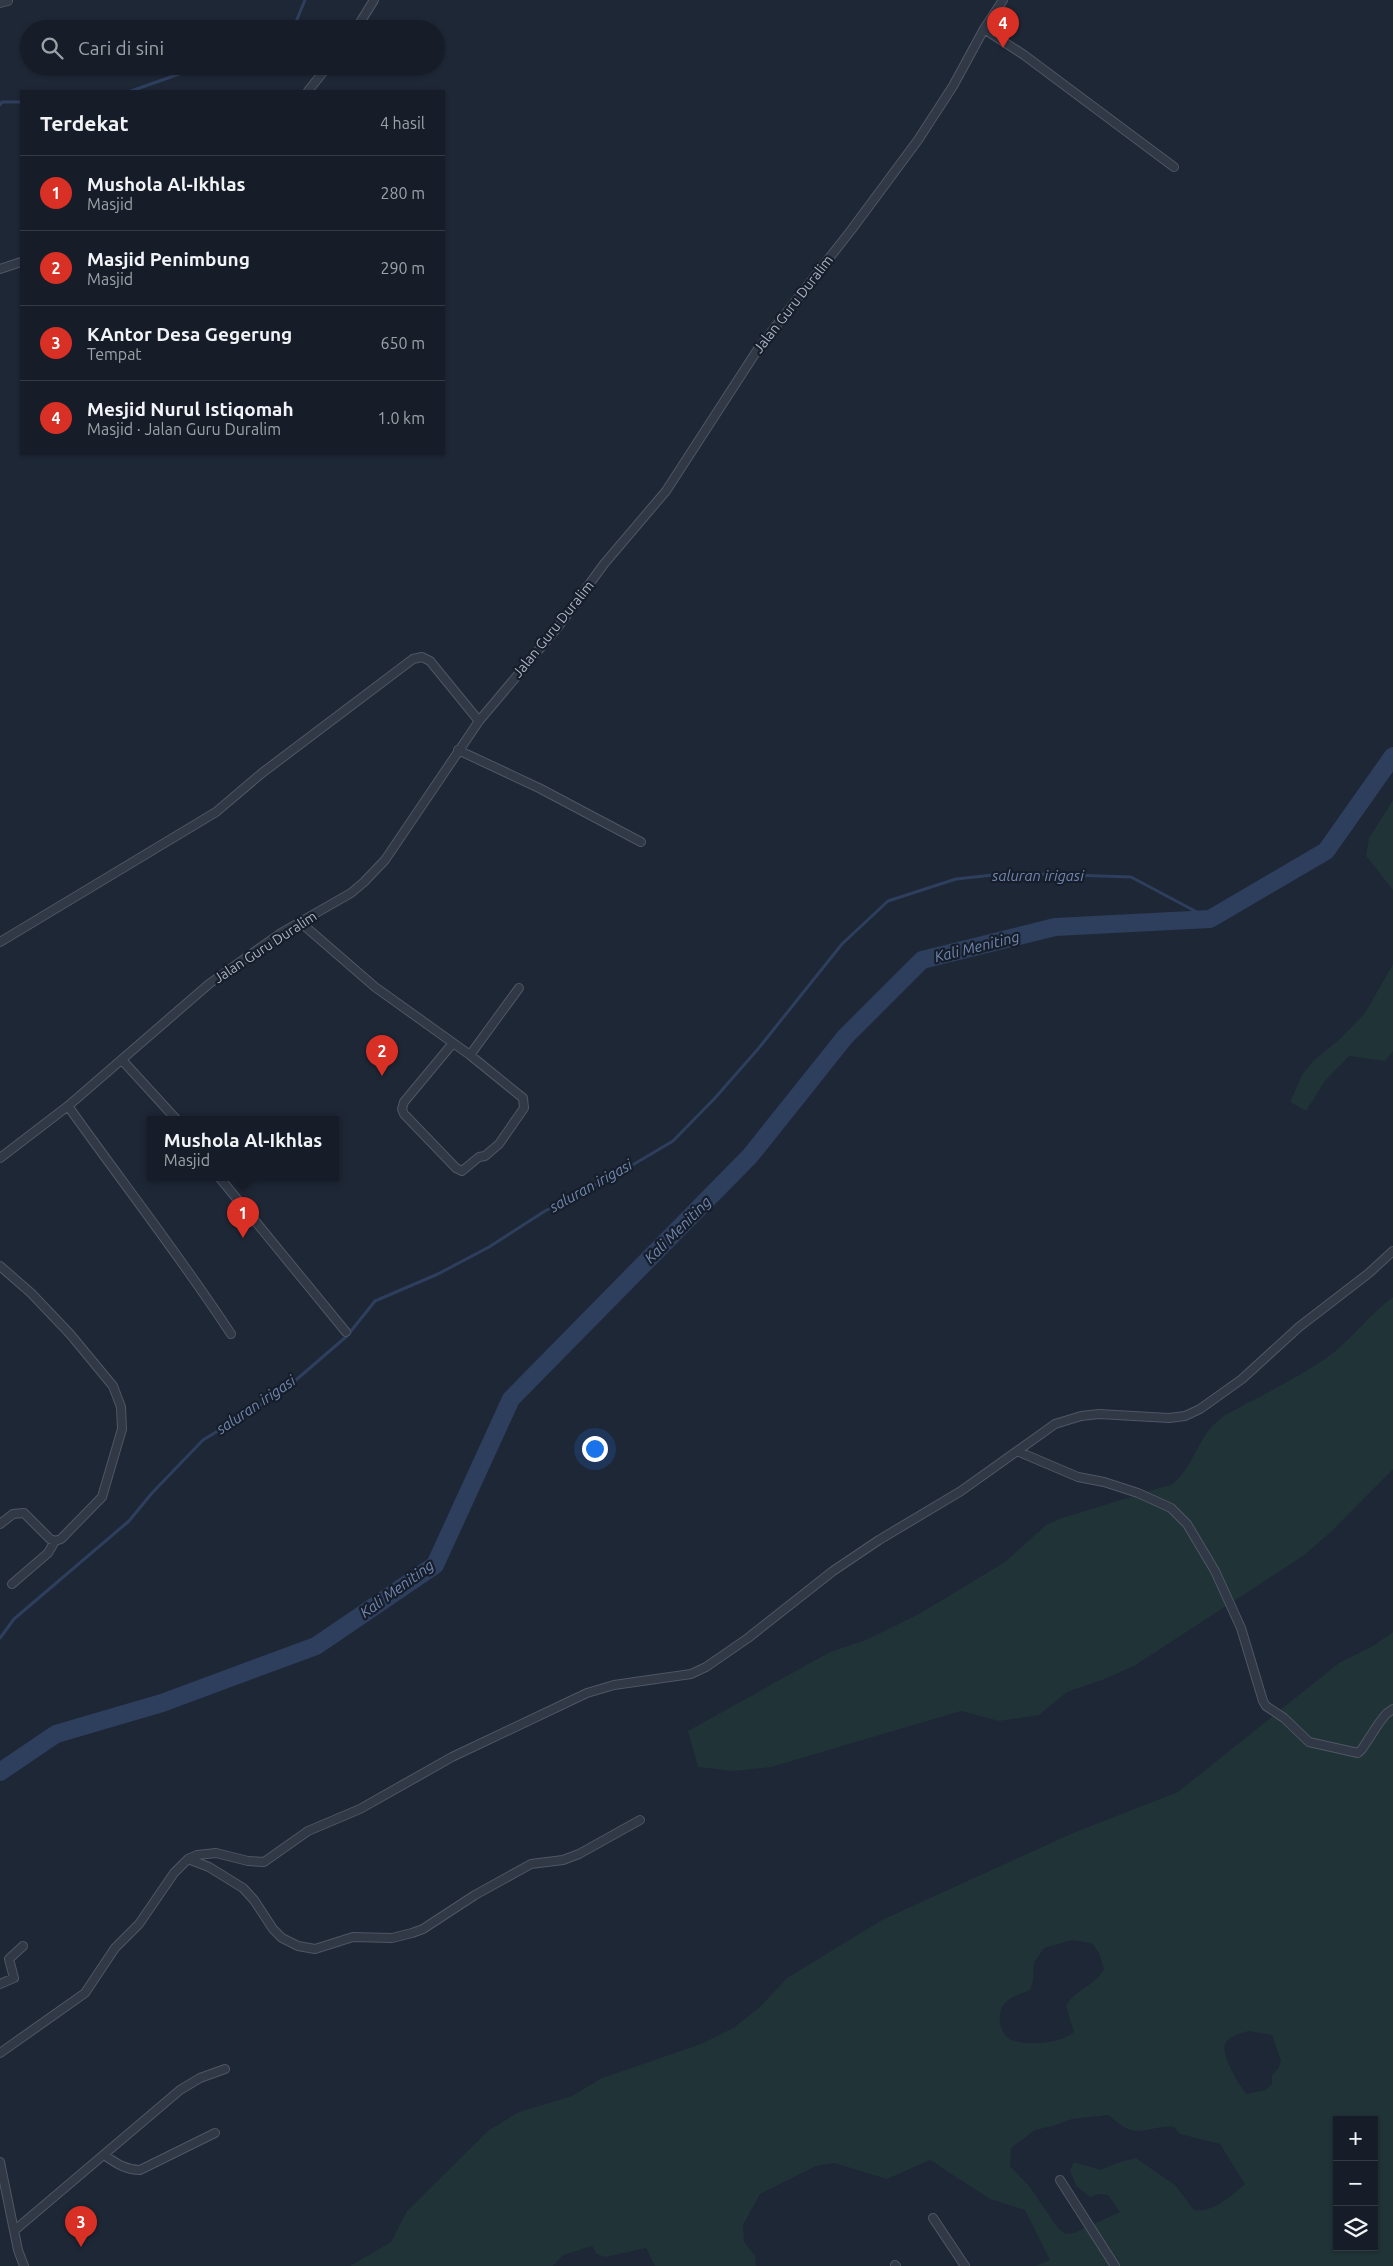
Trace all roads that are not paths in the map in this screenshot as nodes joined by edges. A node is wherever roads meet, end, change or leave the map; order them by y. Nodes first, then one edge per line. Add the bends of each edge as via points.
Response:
1 (374, 0) edge
2 (1003, 0) edge
3 (362, 20) edge
4 (984, 29) junction
5 (321, 75) edge
6 (309, 90) edge
7 (1174, 167) dead end
8 (20, 262) edge
9 (0, 269) edge
10 (479, 721) junction
11 (458, 750) junction
12 (641, 842) dead end
13 (300, 922) junction
14 (0, 942) edge
15 (519, 988) dead end
16 (453, 1043) junction
17 (470, 1054) junction
18 (122, 1060) junction
19 (68, 1106) junction
20 (173, 1116) edge
21 (0, 1158) edge
22 (222, 1181) edge
23 (1393, 1251) edge
24 (0, 1266) edge
25 (346, 1332) dead end
26 (231, 1334) dead end
27 (1017, 1450) junction
28 (0, 1524) edge
29 (55, 1541) junction
30 (12, 1584) dead end
31 (1393, 1709) edge
32 (640, 1820) dead end
33 (188, 1859) junction
34 (23, 1946) dead end
35 (0, 1984) edge
36 (0, 2053) edge
37 (225, 2069) dead end
38 (215, 2133) dead end
39 (104, 2155) junction
40 (0, 2162) edge
41 (1060, 2180) dead end
42 (932, 2218) dead end
43 (15, 2230) junction
44 (24, 2266) edge
45 (965, 2266) edge
46 (1115, 2266) edge

1 - 3 street
2 - 4 street, Jalan Guru Duralim
4 - 7 street
4 - 10 street, Jalan Guru Duralim via 918,140 753,355 666,491
5 - 6 street
8 - 9 street
10 - 11 street, Jalan Guru Duralim
10 - 14 street via 430,661 422,657 413,659 262,773 216,812
11 - 12 street via 540,788
11 - 13 street, Jalan Guru Duralim via 376,870 351,893
13 - 16 street via 375,987
13 - 18 street, Jalan Guru Duralim via 209,984
15 - 17 street
16 - 17 street
16 - 17 street via 404,1102 402,1109 456,1168 462,1170 492,1151 525,1105 522,1097
18 - 19 street, Jalan Guru Duralim
18 - 20 street
19 - 21 street, Jalan Guru Duralim
19 - 26 street
22 - 25 street
23 - 27 street via 1242,1379 1200,1409 1185,1416 1169,1418 1116,1414 1081,1416 1054,1424
24 - 29 street via 70,1334 113,1386 121,1407 122,1428 102,1498
27 - 31 street via 1078,1477 1138,1493 1171,1508 1187,1524 1215,1571 1240,1628 1263,1701 1309,1742 1358,1752
27 - 33 street via 961,1491 833,1571 706,1667 691,1674 587,1693 452,1757 360,1809 308,1831 264,1862 216,1853
28 - 29 street via 13,1514 24,1513
29 - 30 street via 48,1553
32 - 33 street via 579,1854 531,1864 423,1929 392,1938 353,1937 315,1949 298,1946 282,1938 243,1888 209,1867
33 - 36 street via 174,1873 139,1924 116,1948 85,1993
34 - 35 street via 8,1959 14,1978
37 - 39 street via 180,2090
38 - 39 street via 140,2170 118,2165
39 - 43 street
40 - 43 street
41 - 46 street
42 - 45 street
43 - 44 street

